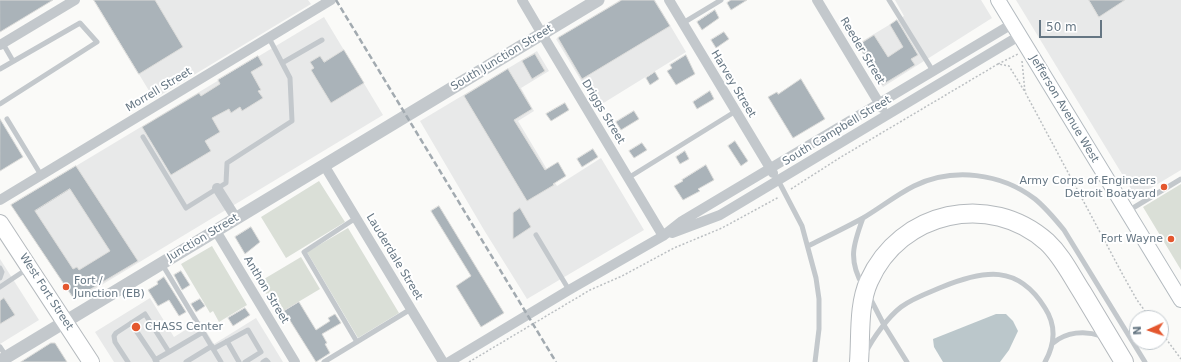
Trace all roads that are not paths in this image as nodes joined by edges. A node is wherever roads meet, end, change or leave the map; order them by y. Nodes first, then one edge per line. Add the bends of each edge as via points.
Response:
1 (75, 0) edge
2 (331, 0) edge
3 (522, 0) edge
4 (598, 0) edge
5 (669, 0) edge
6 (721, 0) edge
7 (817, 0) edge
8 (890, 0) edge
9 (998, 0) edge
10 (683, 23) junction
11 (1014, 33) junction
12 (542, 34) junction
13 (269, 38) junction
14 (322, 40) dead end
15 (1, 43) edge
16 (13, 61) junction
17 (282, 62) junction
18 (0, 69) edge
19 (933, 71) junction
20 (879, 103) junction
21 (0, 104) edge
22 (736, 111) junction
23 (886, 115) junction
24 (406, 116) joint
25 (8, 119) dead end
26 (143, 137) dead end
27 (324, 165) junction
28 (771, 168) junction
29 (41, 175) junction
30 (628, 178) junction
31 (1181, 179) edge
32 (778, 180) junction
33 (218, 188) junction
34 (0, 200) edge
35 (1127, 212) junction
36 (236, 218) junction
37 (356, 218) junction
38 (863, 218) junction
39 (0, 224) edge
40 (216, 231) junction
41 (536, 235) dead end
42 (663, 236) junction
43 (808, 246) junction
44 (162, 264) junction
45 (0, 268) edge
46 (30, 268) junction
47 (0, 278) edge
48 (0, 285) edge
49 (569, 290) junction
50 (866, 290) junction
51 (1181, 300) edge
52 (411, 309) junction
53 (66, 321) junction
54 (131, 323) junction
55 (884, 325) junction
56 (203, 332) junction
57 (1111, 341) junction
58 (227, 342) junction
59 (357, 342) junction
60 (1053, 343) junction
61 (213, 348) junction
62 (169, 352) junction
63 (2, 355) edge
64 (156, 361) edge
65 (91, 362) edge
66 (128, 362) edge
67 (186, 362) edge
68 (221, 362) edge
69 (239, 362) edge
70 (245, 362) edge
71 (263, 362) edge
72 (268, 362) edge
73 (295, 362) edge
74 (324, 362) edge
75 (443, 362) edge
76 (449, 362) edge
77 (816, 362) edge
78 (861, 362) edge
79 (907, 362) edge
80 (1045, 362) edge
81 (1124, 362) edge
82 (1145, 362) edge

1 - 15 street
2 - 13 street, Morrell Street
3 - 12 street, Driggs Street
4 - 12 street, South Junction Street
5 - 10 street, Harvey Street
6 - 10 lane
7 - 20 street, Reeder Street
8 - 19 lane
9 - 11 main road, Jefferson Avenue West
10 - 22 street, Harvey Street
11 - 19 street, South Campbell Street
11 - 23 street, South Campbell Street
11 - 35 main road, Jefferson Avenue West
12 - 24 street, South Junction Street
12 - 30 street, Driggs Street
13 - 17 lane
13 - 29 street, Morrell Street
14 - 17 lane
15 - 16 lane
16 - 18 lane
16 - 21 lane via 80,23 97,42
17 - 33 lane via 290,78 292,121 227,163 226,182
19 - 20 street, South Campbell Street
20 - 23 street, Reeder Street
20 - 28 street, South Campbell Street
22 - 28 street, Harvey Street
22 - 30 lane
23 - 32 street, South Campbell Street
24 - 27 street, Junction Street
25 - 29 lane
26 - 33 lane via 186,208
27 - 36 street, Junction Street
27 - 37 street, Lauderdale Street
28 - 32 street, Harvey Street
28 - 42 street, South Campbell Street via 682,221
29 - 34 street, Morrell Street
30 - 42 street, Driggs Street
31 - 35 lane
32 - 42 street, South Campbell Street via 720,215
32 - 43 lane via 802,226
33 - 36 street
35 - 51 main road, Jefferson Avenue West
36 - 40 street, Junction Street
37 - 52 street, Lauderdale Street
37 - 59 lane via 304,252
38 - 43 lane
38 - 50 lane via 853,254 855,269
38 - 82 lane via 914,186 937,178 982,176 1020,189 1043,206 1064,230
39 - 46 main road, West Fort Street
40 - 44 street, Junction Street
40 - 73 street, Anthon Street
41 - 49 lane
42 - 49 street, South Campbell Street
43 - 77 lane via 819,299
44 - 53 street, Junction Street
44 - 56 lane
45 - 47 lane
46 - 48 lane
46 - 53 main road, West Fort Street
49 - 76 street, South Campbell Street
50 - 55 lane
50 - 57 highway via 877,265 887,251 919,227 953,214 997,216 1024,226 1042,238 1056,252
50 - 78 highway via 862,308
52 - 59 lane
52 - 75 street, Lauderdale Street
53 - 63 street, Junction Street
53 - 65 main road, West Fort Street
54 - 62 lane via 145,314
54 - 64 lane
54 - 66 lane via 114,336
55 - 60 lane via 901,307 928,293 966,278 996,274 1017,280 1036,294 1050,318
55 - 78 lane
55 - 79 lane
56 - 61 lane
56 - 62 lane
57 - 60 lane via 1085,332 1064,335
57 - 81 highway
58 - 61 lane
58 - 69 lane
58 - 70 lane via 248,330 261,352
59 - 74 lane
60 - 80 lane
61 - 67 lane
61 - 68 lane
62 - 64 lane
71 - 72 lane

